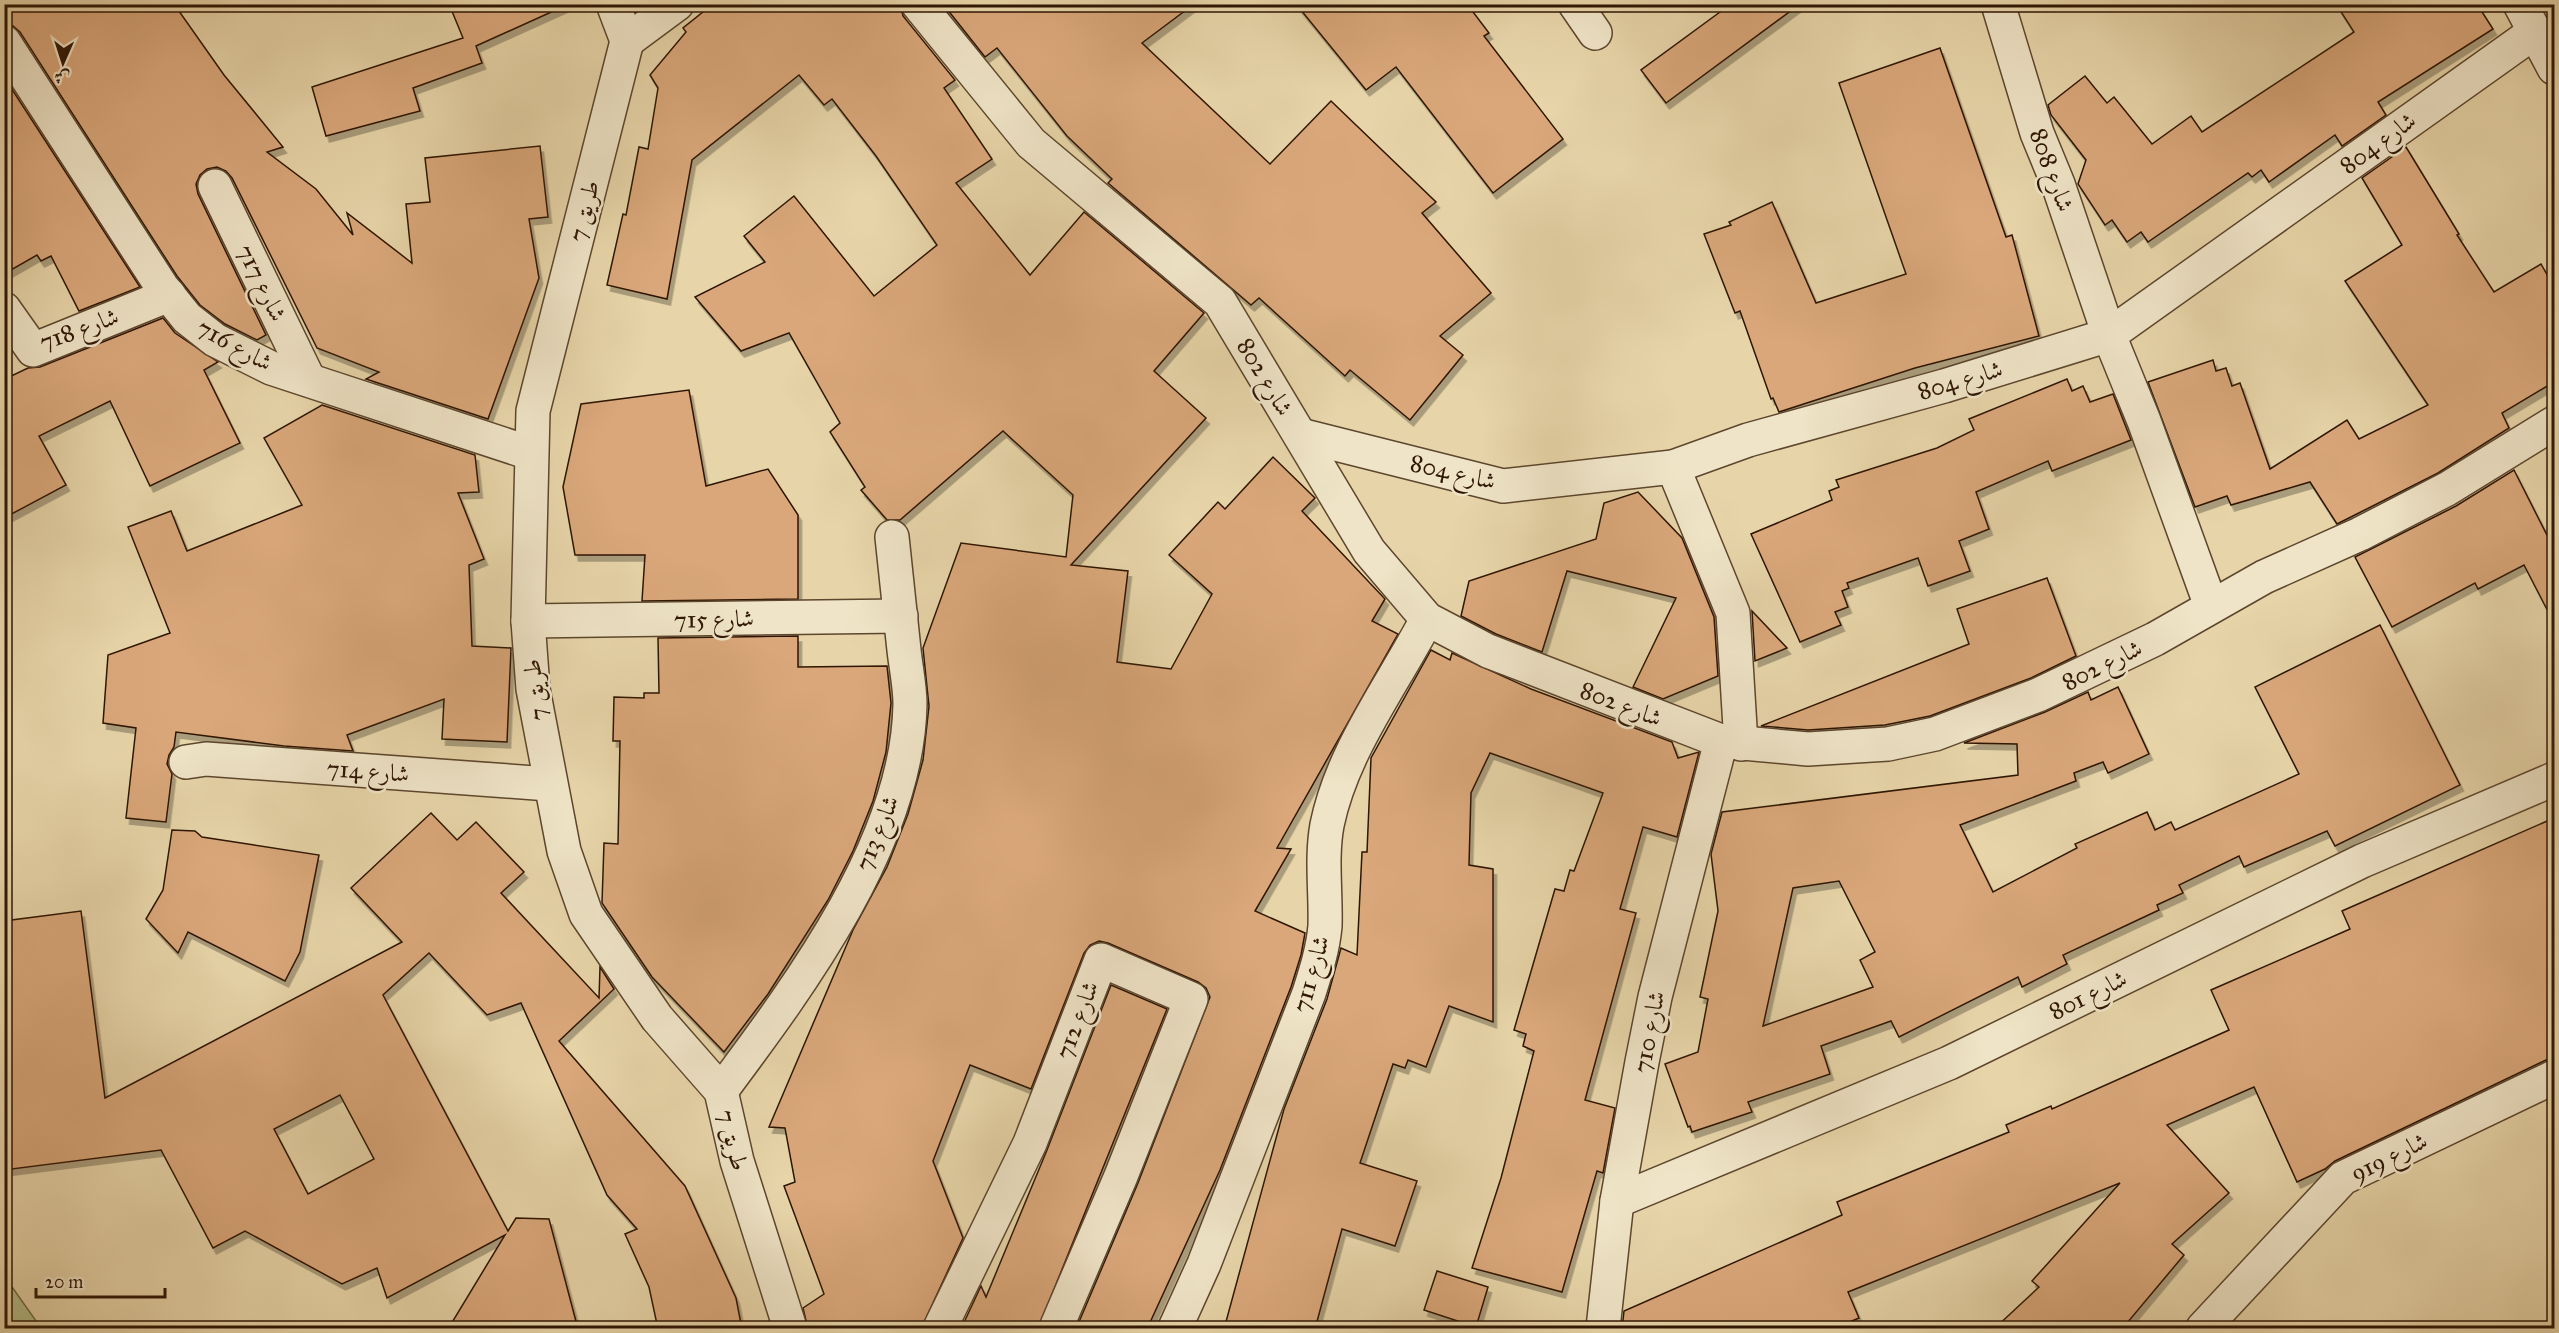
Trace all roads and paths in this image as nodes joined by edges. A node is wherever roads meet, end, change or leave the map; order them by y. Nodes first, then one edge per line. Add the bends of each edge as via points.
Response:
1 (613, 4) edge
2 (677, 4) edge
3 (918, 4) edge
4 (1575, 4) edge
5 (1998, 4) edge
6 (2528, 18) edge
7 (1595, 33) dead end
8 (627, 41) junction
9 (4, 42) edge
10 (2554, 68) edge
11 (215, 186) dead end
12 (169, 295) junction
13 (4, 309) edge
14 (2109, 335) junction
15 (309, 380) junction
16 (2554, 423) edge
17 (1300, 435) junction
18 (530, 453) junction
19 (1673, 466) junction
20 (892, 537) dead end
21 (2211, 606) junction
22 (900, 616) junction
23 (1427, 619) junction
24 (528, 621) junction
25 (1731, 743) junction
26 (186, 762) dead end
27 (2554, 779) edge
28 (549, 784) junction
29 (2554, 1077) edge
30 (721, 1091) junction
31 (1617, 1201) junction
32 (790, 1329) edge
33 (940, 1329) edge
34 (1056, 1329) edge
35 (1175, 1329) edge
36 (1603, 1329) edge
37 (2203, 1329) edge

1 - 8 street
2 - 8 street
3 - 17 street, شارع 802 via 1031,143 1220,302
4 - 7 street
5 - 14 street, شارع 808 via 2037,133
6 - 10 street
6 - 14 street, شارع 804
8 - 18 street, 7 طريق via 533,411
9 - 12 street, شارع 716
11 - 15 street, شارع 717
12 - 13 street, شارع 718 via 33,350
12 - 15 street, شارع 716 via 188,318 215,340 271,368
14 - 19 street, شارع 804 via 1748,440
14 - 21 street, شارع 808
15 - 18 street, شارع 716
16 - 21 street, شارع 802 via 2447,489
17 - 19 street, شارع 804 via 1503,486
17 - 23 street, شارع 802 via 1370,551
18 - 24 street, 7 طريق
19 - 25 street, شارع 710 via 1733,613
20 - 22 street, شارع 713
21 - 25 street, شارع 802 via 2083,676 1935,734 1888,744 1808,749
22 - 24 street, شارع 715
22 - 30 street, شارع 713 via 910,704 904,758 893,800 844,908 790,999
23 - 25 street, شارع 802 via 1488,651
23 - 35 street, شارع 711 via 1354,752 1336,795 1324,847 1324,926 1318,962 1204,1264
24 - 28 street, 7 طريق via 533,689
25 - 31 street, شارع 710 via 1655,997
26 - 28 street, شارع 714 via 206,759
27 - 31 street, شارع 801 via 2362,861 1949,1063
28 - 30 street, 7 طريق via 564,851 586,914 657,1018
29 - 37 street, شارع 919 via 2343,1178
30 - 32 street, 7 طريق via 737,1161
31 - 36 street, شارع 710
33 - 34 street, شارع 712 via 1030,1143 1101,960 1191,999

